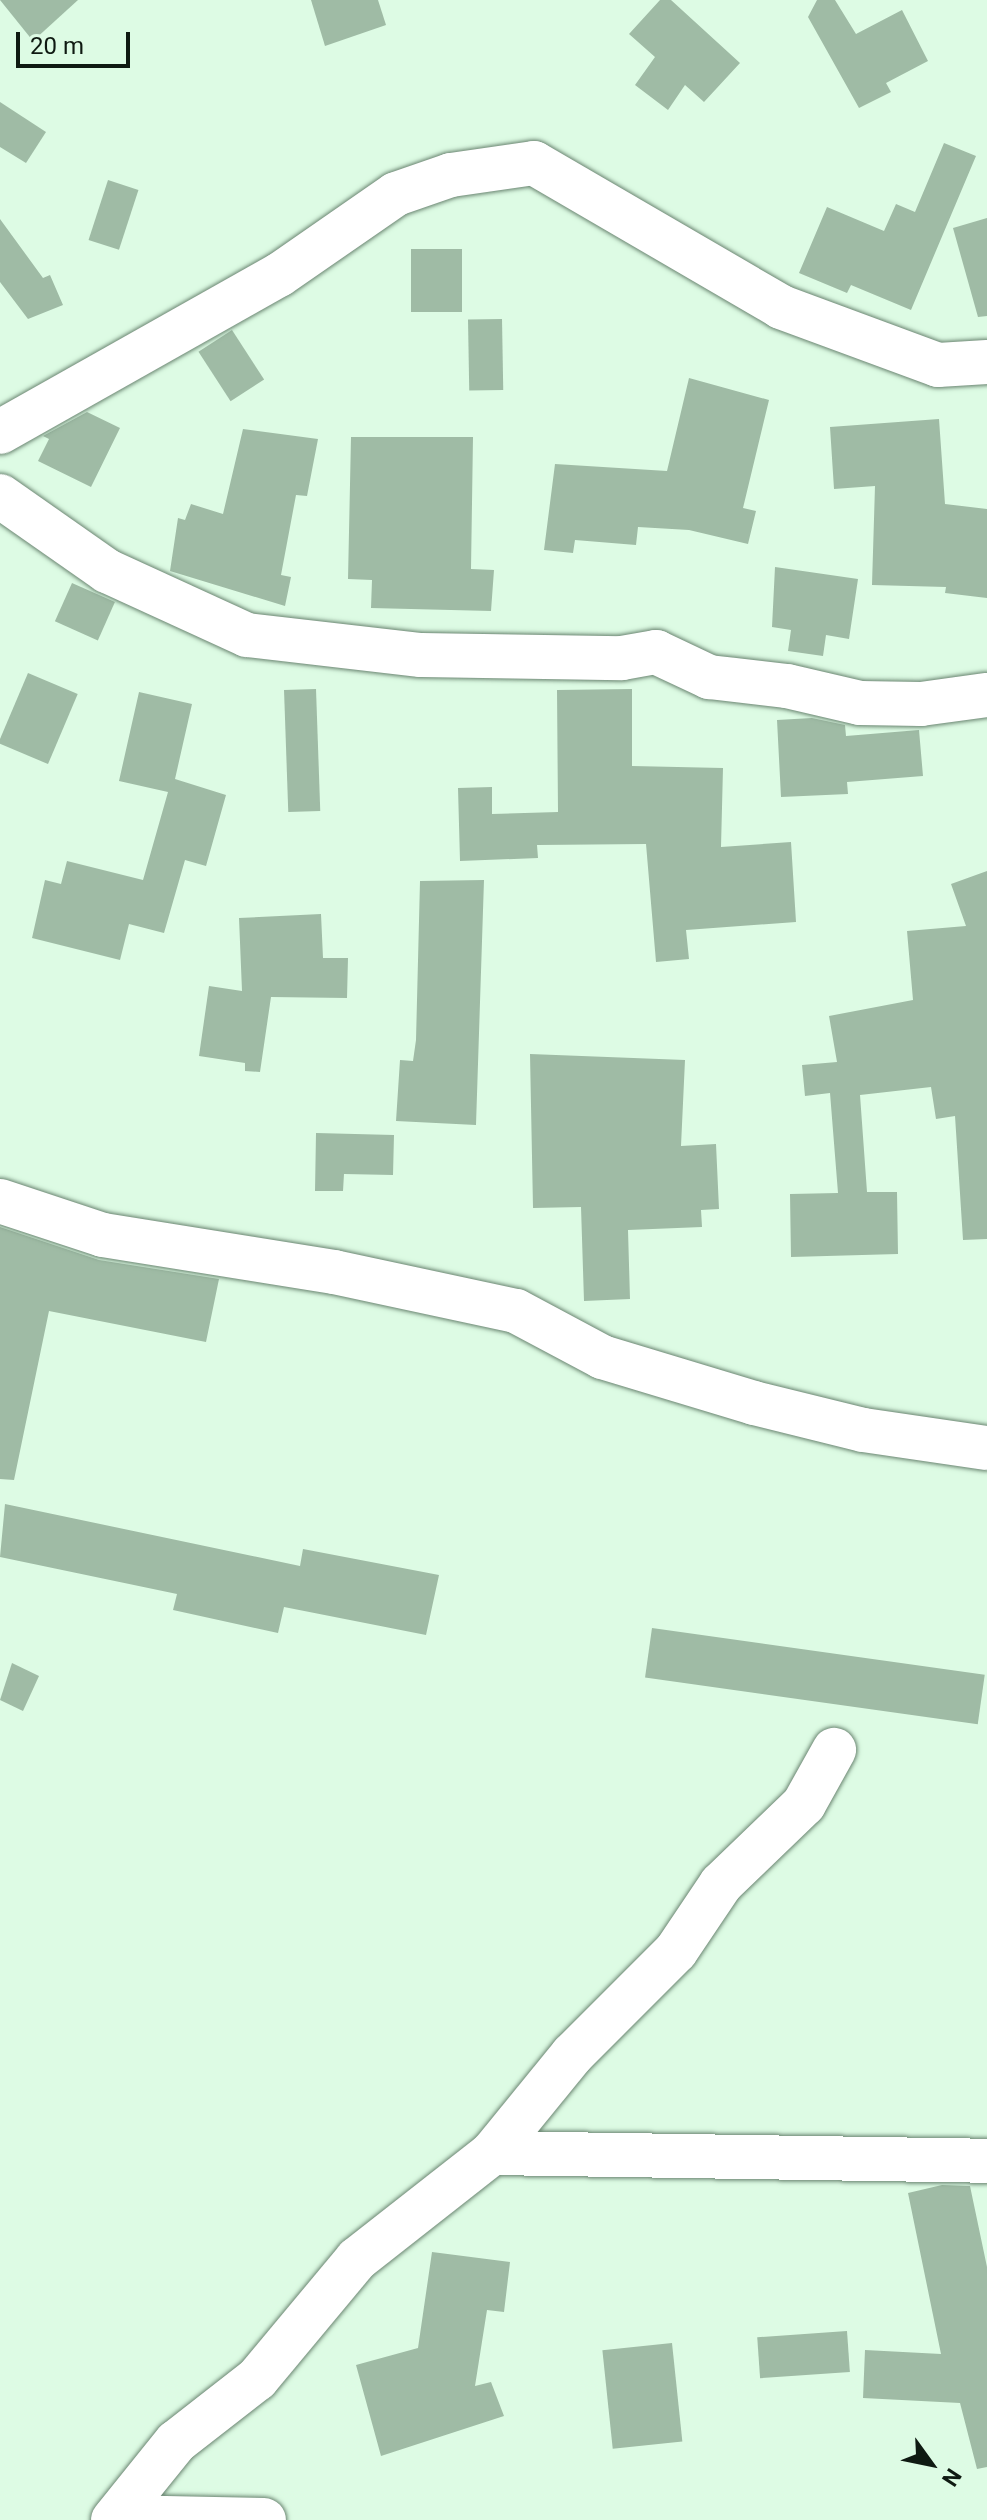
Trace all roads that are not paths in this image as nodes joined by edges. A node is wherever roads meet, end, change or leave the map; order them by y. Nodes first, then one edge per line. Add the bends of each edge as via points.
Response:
1 (987, 362) edge
2 (0, 432) edge
3 (0, 496) edge
4 (987, 695) edge
5 (0, 1201) edge
6 (987, 1448) edge
7 (834, 1750) dead end
8 (492, 2153) junction
9 (987, 2161) edge
10 (114, 2518) edge
11 (264, 2520) edge

1 - 2 street via 938,365 781,307 534,163 451,175 396,194 279,275
3 - 4 street via 107,571 247,635 421,655 622,658 656,652 709,677 787,686 860,703 921,704
5 - 6 street via 103,1235 334,1272 516,1311 602,1357 754,1403 863,1430
7 - 8 street via 804,1804 721,1884 676,1951 572,2055
8 - 9 street
8 - 10 street via 357,2259 257,2379 176,2442
10 - 11 street

